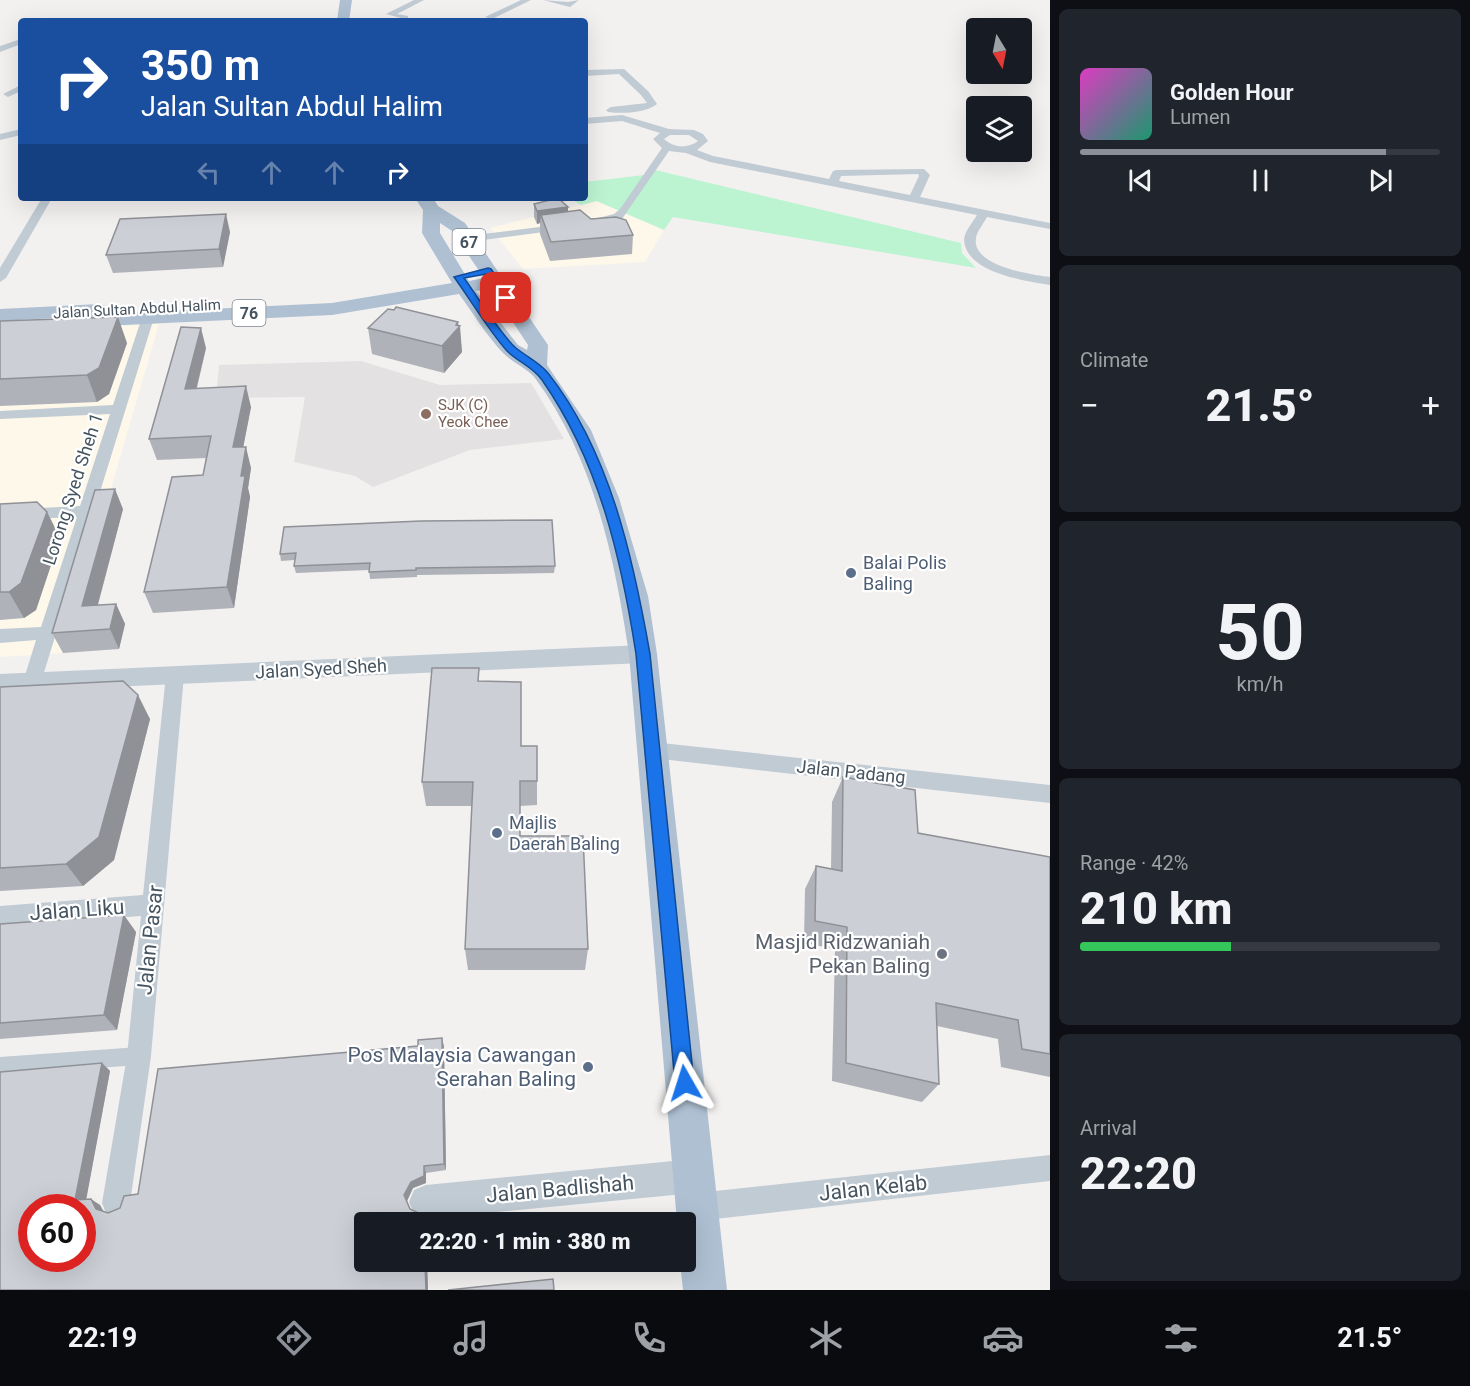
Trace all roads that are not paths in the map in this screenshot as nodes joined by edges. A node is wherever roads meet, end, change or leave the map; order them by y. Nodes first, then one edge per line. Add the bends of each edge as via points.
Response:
1 (346, 0) edge
2 (420, 0) edge
3 (527, 0) edge
4 (547, 0) edge
5 (575, 0) edge
6 (489, 17) dead end
7 (343, 18) edge
8 (405, 18) dead end
9 (18, 42) edge
10 (0, 49) edge
11 (588, 73) edge
12 (18, 89) edge
13 (8, 94) dead end
14 (588, 112) edge
15 (620, 114) junction
16 (588, 120) edge
17 (588, 129) edge
18 (668, 132) junction
19 (18, 133) edge
20 (0, 137) edge
21 (667, 147) junction
22 (686, 149) junction
23 (833, 183) junction
24 (914, 200) junction
25 (45, 201) edge
26 (428, 204) edge
27 (984, 213) junction
28 (1050, 226) edge
29 (467, 239) junction
30 (492, 277) junction
31 (0, 278) edge
32 (1050, 281) edge
33 (461, 282) junction
34 (433, 294) junction
35 (481, 310) junction
36 (0, 315) edge
37 (143, 324) junction
38 (0, 325) edge
39 (536, 366) junction
40 (119, 409) junction
41 (0, 415) edge
42 (87, 511) junction
43 (0, 515) edge
44 (48, 633) junction
45 (0, 636) edge
46 (643, 654) junction
47 (175, 675) junction
48 (32, 682) junction
49 (0, 683) edge
50 (652, 750) junction
51 (1050, 794) edge
52 (154, 905) junction
53 (0, 916) edge
54 (139, 1056) junction
55 (0, 1066) edge
56 (1050, 1168) edge
57 (426, 1202) dead end
58 (116, 1203) dead end
59 (694, 1210) edge
60 (705, 1290) edge

1 - 7 main road
2 - 8 street via 390,14
3 - 6 street
4 - 5 street via 570,5
9 - 10 street
11 - 15 street via 621,71 652,104
12 - 13 street
14 - 15 street
15 - 16 street
15 - 17 street via 625,126
15 - 18 street
18 - 21 street via 658,139
18 - 22 street via 691,132 702,138 700,146
19 - 20 street
21 - 22 street
21 - 29 street via 618,217
22 - 23 street via 711,159
23 - 24 street
23 - 24 street via 837,173 920,171 925,175
24 - 27 street
25 - 31 street
26 - 29 main road, 67 via 459,227
26 - 33 main road, 67 via 431,233
27 - 28 street
27 - 32 street via 970,236 982,259 1000,272
29 - 30 main road, 67
30 - 33 main road, Jalan Sultan Abdul Halim / 76
30 - 39 main road via 538,345
33 - 34 main road, Jalan Sultan Abdul Halim / 76
33 - 35 main road
33 - 37 main road, Jalan Sultan Abdul Halim / 76
34 - 35 main road via 468,302
34 - 37 main road, Jalan Sultan Abdul Halim / 76 via 332,309
35 - 39 main road via 511,349
36 - 37 main road, Jalan Sultan Abdul Halim / 76
37 - 38 main road, Jalan Sultan Abdul Halim / 76
37 - 40 street, Lorong Syed Sheh 1
39 - 46 main road via 579,430 608,498
40 - 41 street
40 - 42 street, Lorong Syed Sheh 1
42 - 43 street
42 - 44 street, Lorong Syed Sheh 1
44 - 45 street
44 - 48 street, Lorong Syed Sheh 1
46 - 47 street, Jalan Syed Sheh
46 - 50 main road
47 - 48 street, Jalan Syed Sheh
47 - 52 street, Jalan Pasar
48 - 49 street, Jalan Syed Sheh
50 - 51 street, Jalan Padang
50 - 59 main road
52 - 53 street, Jalan Liku
52 - 54 street, Jalan Pasar
54 - 55 street
54 - 58 street, Jalan Pasar
56 - 59 street, Jalan Kelab
57 - 59 street, Jalan Badlishah
59 - 60 main road

